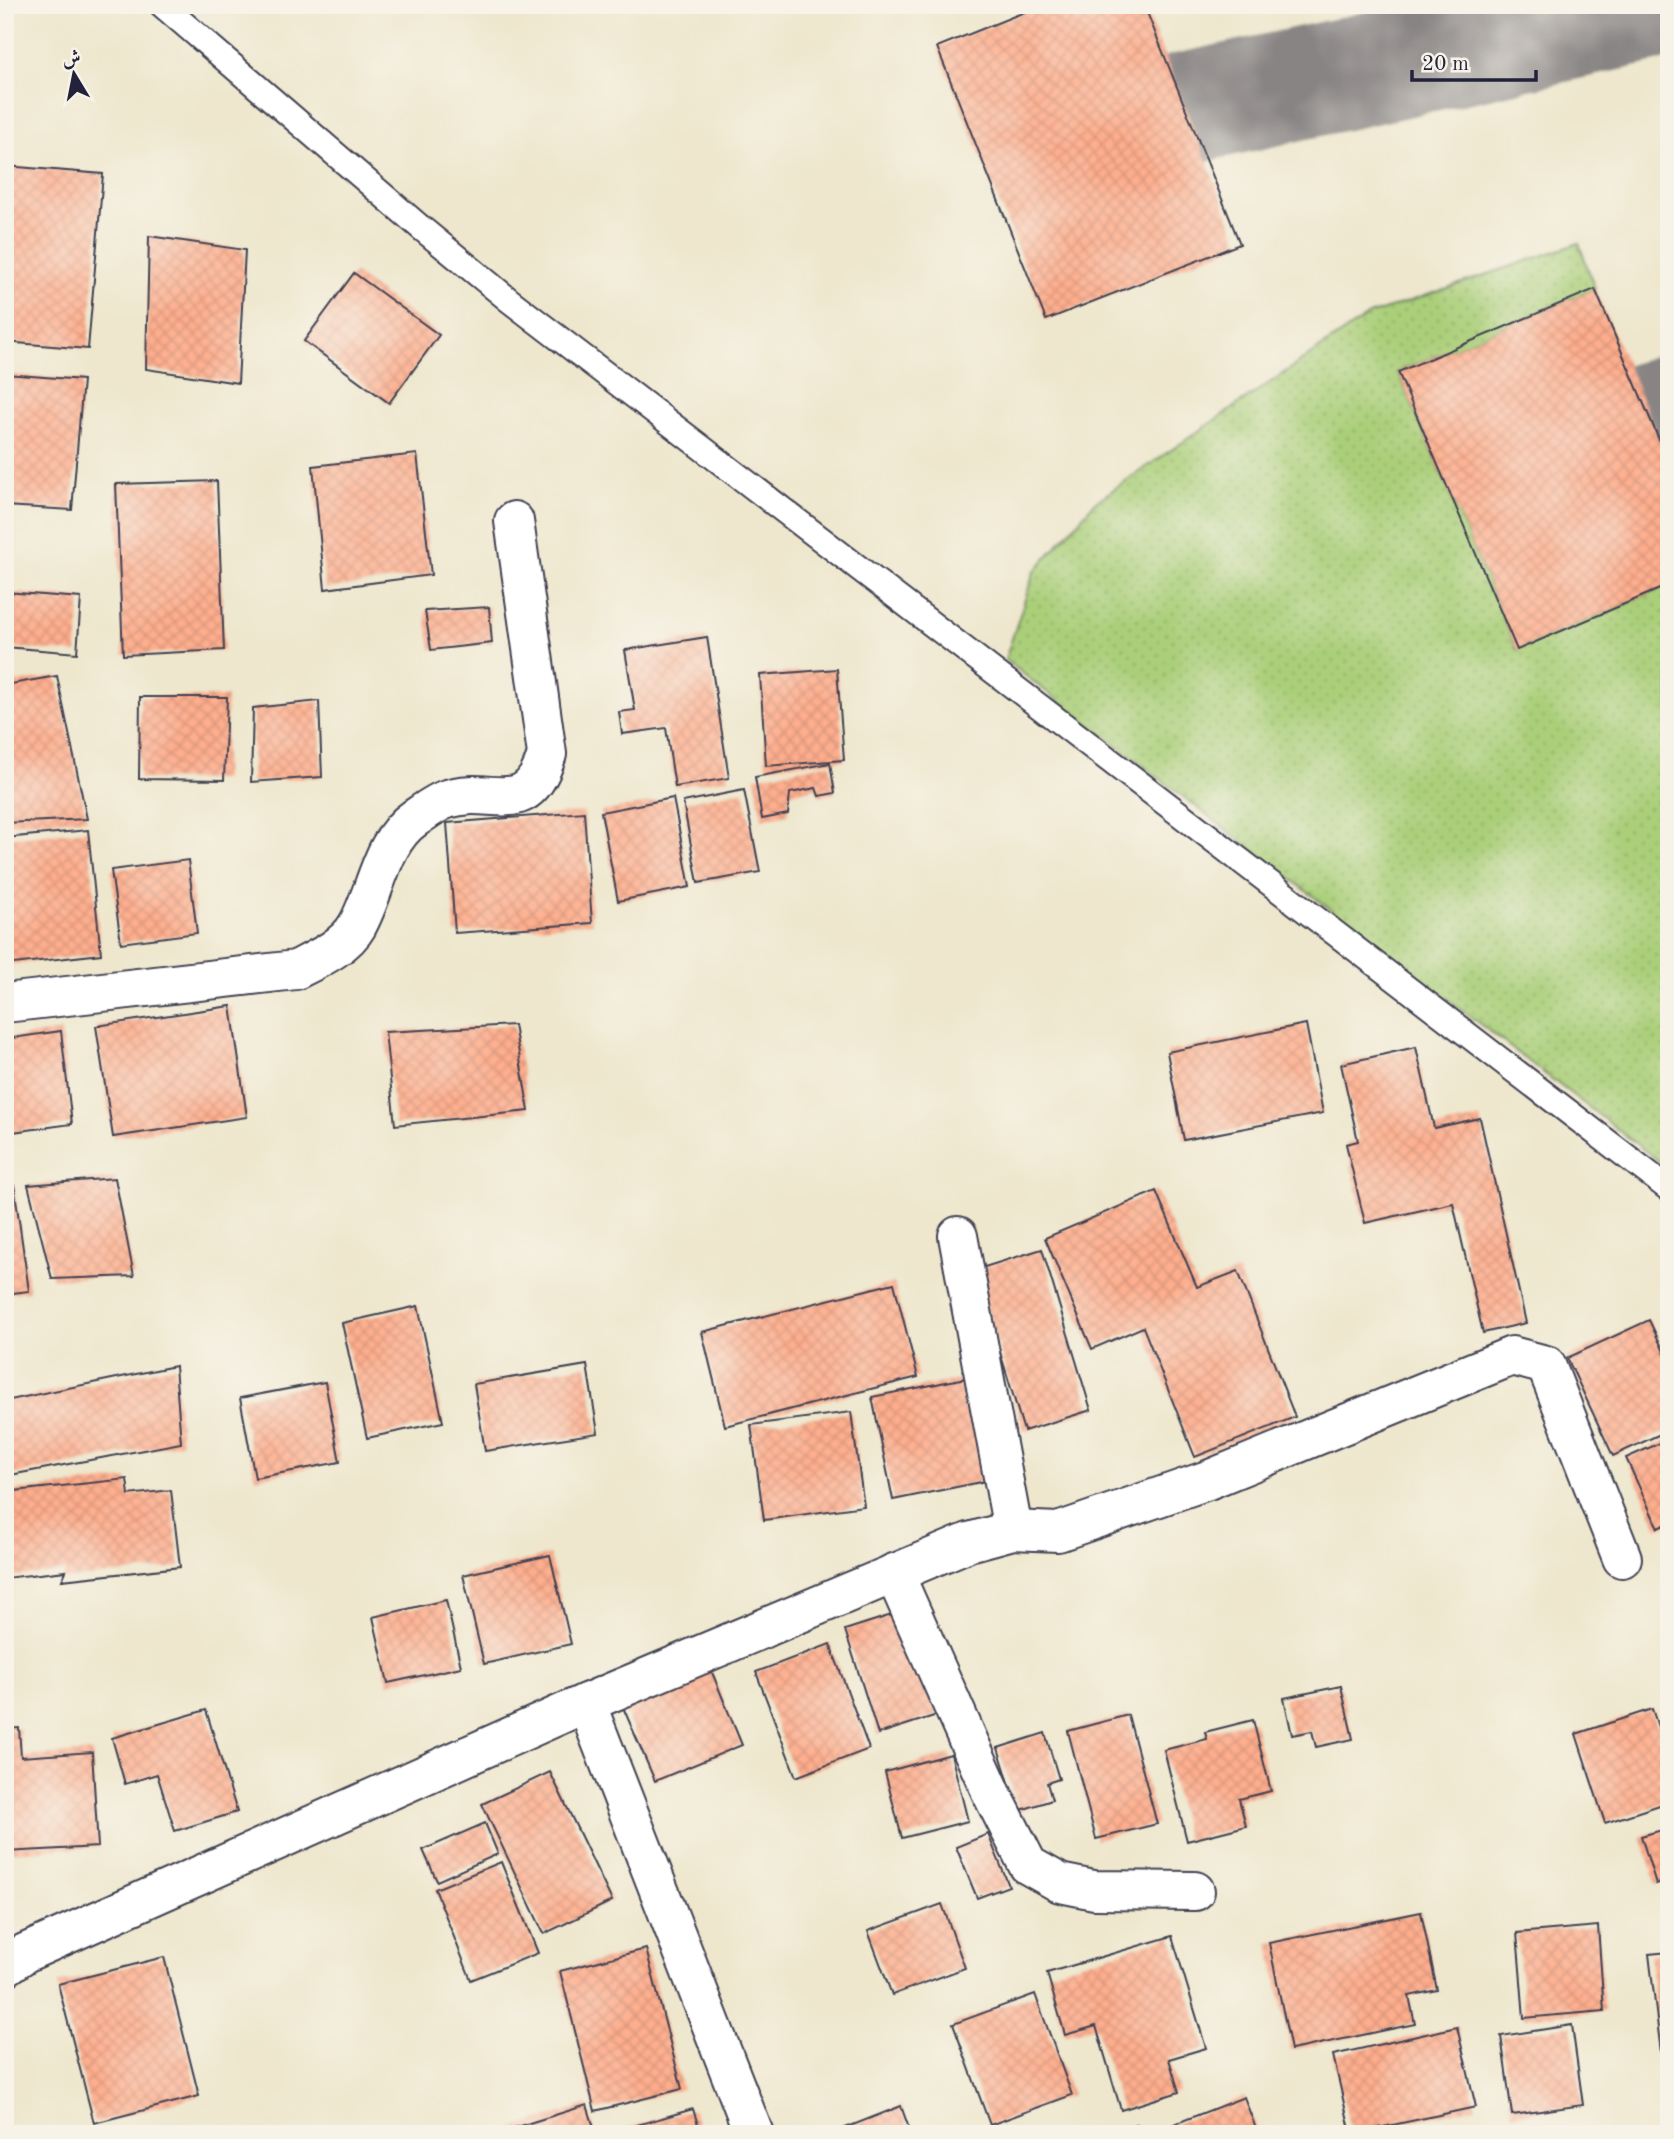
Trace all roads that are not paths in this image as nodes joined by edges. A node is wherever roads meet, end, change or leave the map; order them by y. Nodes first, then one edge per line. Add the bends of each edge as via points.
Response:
1 (162, 5) edge
2 (514, 521) dead end
3 (5, 1003) edge
4 (1669, 1189) edge
5 (958, 1236) dead end
6 (1013, 1530) junction
7 (1622, 1558) dead end
8 (894, 1573) junction
9 (586, 1703) junction
10 (1195, 1891) dead end
11 (5, 1968) edge
12 (754, 2134) edge

1 - 4 lane via 509,300
2 - 3 street via 547,754 535,784 520,795 448,799 412,820 392,844 356,928 333,950 296,970
5 - 6 street
6 - 7 street via 1058,1532 1208,1480 1512,1356 1546,1365
6 - 8 street via 969,1542
8 - 9 street
8 - 10 street via 1028,1866 1060,1883 1094,1890
9 - 11 street via 25,1953
9 - 12 street

